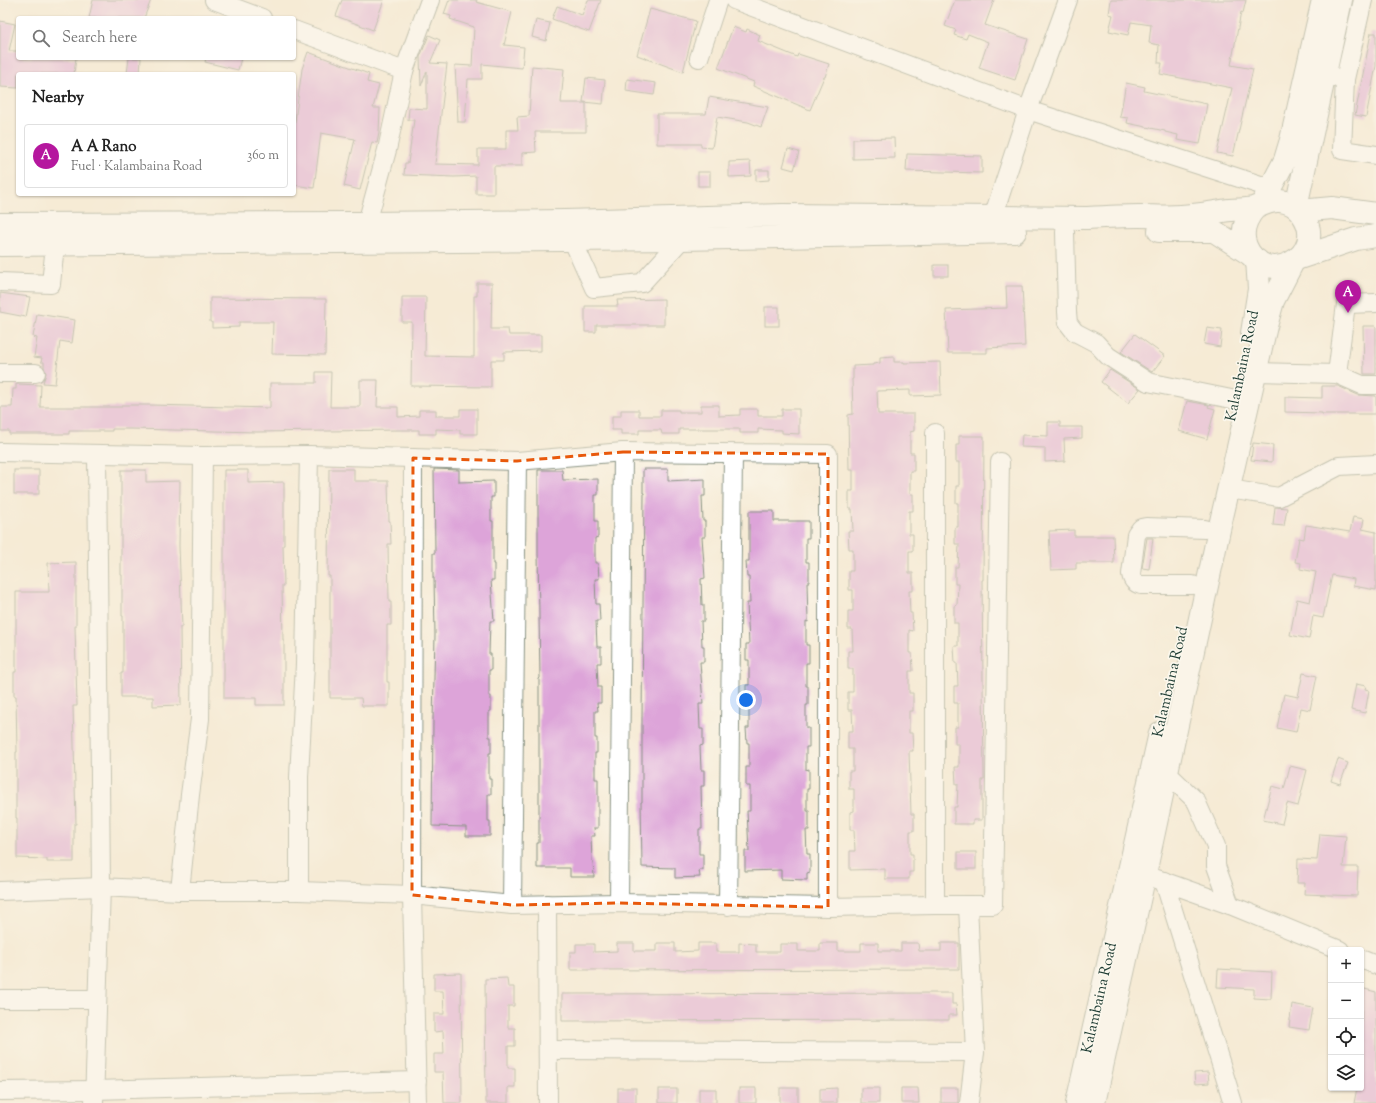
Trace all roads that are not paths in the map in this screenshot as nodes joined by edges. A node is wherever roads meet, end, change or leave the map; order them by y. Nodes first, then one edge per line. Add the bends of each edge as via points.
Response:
1 (214, 0) edge
2 (430, 0) edge
3 (718, 0) edge
4 (734, 0) edge
5 (1068, 0) edge
6 (1322, 0) edge
7 (1340, 0) edge
8 (1363, 0) edge
9 (257, 16) edge
10 (296, 31) edge
11 (700, 58) dead end
12 (404, 71) junction
13 (1324, 76) junction
14 (1345, 79) junction
15 (1028, 110) junction
16 (1376, 155) edge
17 (1263, 200) junction
18 (1298, 209) junction
19 (1376, 214) edge
20 (993, 217) junction
21 (367, 223) junction
22 (0, 224) edge
23 (1065, 232) junction
24 (1376, 236) edge
25 (572, 239) junction
26 (682, 239) junction
27 (55, 244) junction
28 (0, 245) edge
29 (1254, 258) junction
30 (1296, 260) junction
31 (0, 282) edge
32 (1376, 303) edge
33 (1256, 372) junction
34 (0, 373) edge
35 (36, 373) dead end
36 (1337, 374) junction
37 (1376, 385) edge
38 (1236, 400) junction
39 (935, 433) dead end
40 (0, 452) edge
41 (623, 452) junction
42 (97, 454) junction
43 (733, 454) junction
44 (309, 455) junction
45 (203, 456) junction
46 (413, 458) junction
47 (518, 461) junction
48 (1000, 462) dead end
49 (1376, 464) edge
50 (1229, 489) junction
51 (1205, 529) junction
52 (1193, 585) junction
53 (1167, 773) junction
54 (1155, 878) junction
55 (100, 887) junction
56 (0, 891) edge
57 (180, 891) junction
58 (299, 891) junction
59 (412, 895) junction
60 (620, 903) junction
61 (547, 904) junction
62 (935, 904) junction
63 (512, 905) junction
64 (1230, 905) junction
65 (728, 906) junction
66 (968, 906) junction
67 (828, 907) junction
68 (1333, 947) edge
69 (1364, 960) edge
70 (1376, 965) edge
71 (0, 999) edge
72 (97, 999) junction
73 (549, 1050) junction
74 (975, 1052) junction
75 (417, 1081) junction
76 (0, 1091) edge
77 (94, 1097) edge
78 (417, 1103) edge
79 (548, 1103) edge
80 (970, 1103) edge
81 (1077, 1103) edge
82 (1094, 1103) edge
83 (1233, 1103) edge

1 - 9 street
2 - 12 street
3 - 11 street
4 - 15 street
5 - 15 street
6 - 17 main road via 1291,140 1285,160
7 - 13 main road
8 - 14 street
10 - 12 street
12 - 21 street via 387,150
13 - 14 street
13 - 18 main road
14 - 16 street via 1342,150
15 - 17 street
15 - 20 street
17 - 18 main road via 1288,202
17 - 20 main road via 1182,216
17 - 29 main road via 1249,215 1243,235 1246,246
18 - 19 main road via 1332,208
18 - 30 main road via 1306,219 1309,240 1305,250
20 - 21 main road via 782,215 565,222
21 - 22 main road
23 - 26 main road
23 - 29 main road via 1214,231
23 - 38 street via 1067,312 1068,323 1074,332 1096,343 1108,356 1148,382
24 - 30 main road via 1356,239
25 - 26 main road
25 - 26 street via 594,288 642,283
25 - 27 main road
27 - 28 main road
27 - 31 street via 51,284
29 - 30 main road via 1279,267
29 - 38 main road, Kalambaina Road via 1259,289 1248,354
30 - 33 main road, Kalambaina Road via 1273,301
32 - 36 street via 1346,304
33 - 36 street
33 - 50 main road, Kalambaina Road
34 - 35 street
36 - 37 street via 1362,385
38 - 51 main road, Kalambaina Road
39 - 62 street
40 - 42 street
41 - 43 street
41 - 47 street
41 - 60 street
42 - 45 street
42 - 55 street
43 - 65 street
43 - 67 street via 828,454
44 - 45 street
44 - 46 street
44 - 58 street via 305,664 299,777
45 - 57 street via 200,719
46 - 47 street
46 - 59 street
47 - 63 street
48 - 66 street via 993,905
49 - 50 street via 1339,466 1279,497
50 - 53 main road, Kalambaina Road
51 - 52 main road, Kalambaina Road
51 - 52 street via 1146,527 1141,528 1136,535 1132,580 1141,585
52 - 81 main road, Kalambaina Road
53 - 54 main road, Kalambaina Road
53 - 64 street via 1196,801 1216,846 1216,866
54 - 64 street
54 - 82 main road, Kalambaina Road
54 - 83 street
55 - 56 street
55 - 57 street
55 - 72 street
57 - 58 street
58 - 59 street
59 - 63 street
59 - 75 street
60 - 61 street
60 - 65 street
61 - 63 street
61 - 73 street
62 - 66 street
62 - 67 street
64 - 68 street
65 - 67 street
66 - 74 street
69 - 70 street
71 - 72 street
72 - 77 street
73 - 74 street
73 - 79 street
74 - 80 street
75 - 77 street
75 - 78 street
76 - 77 street

